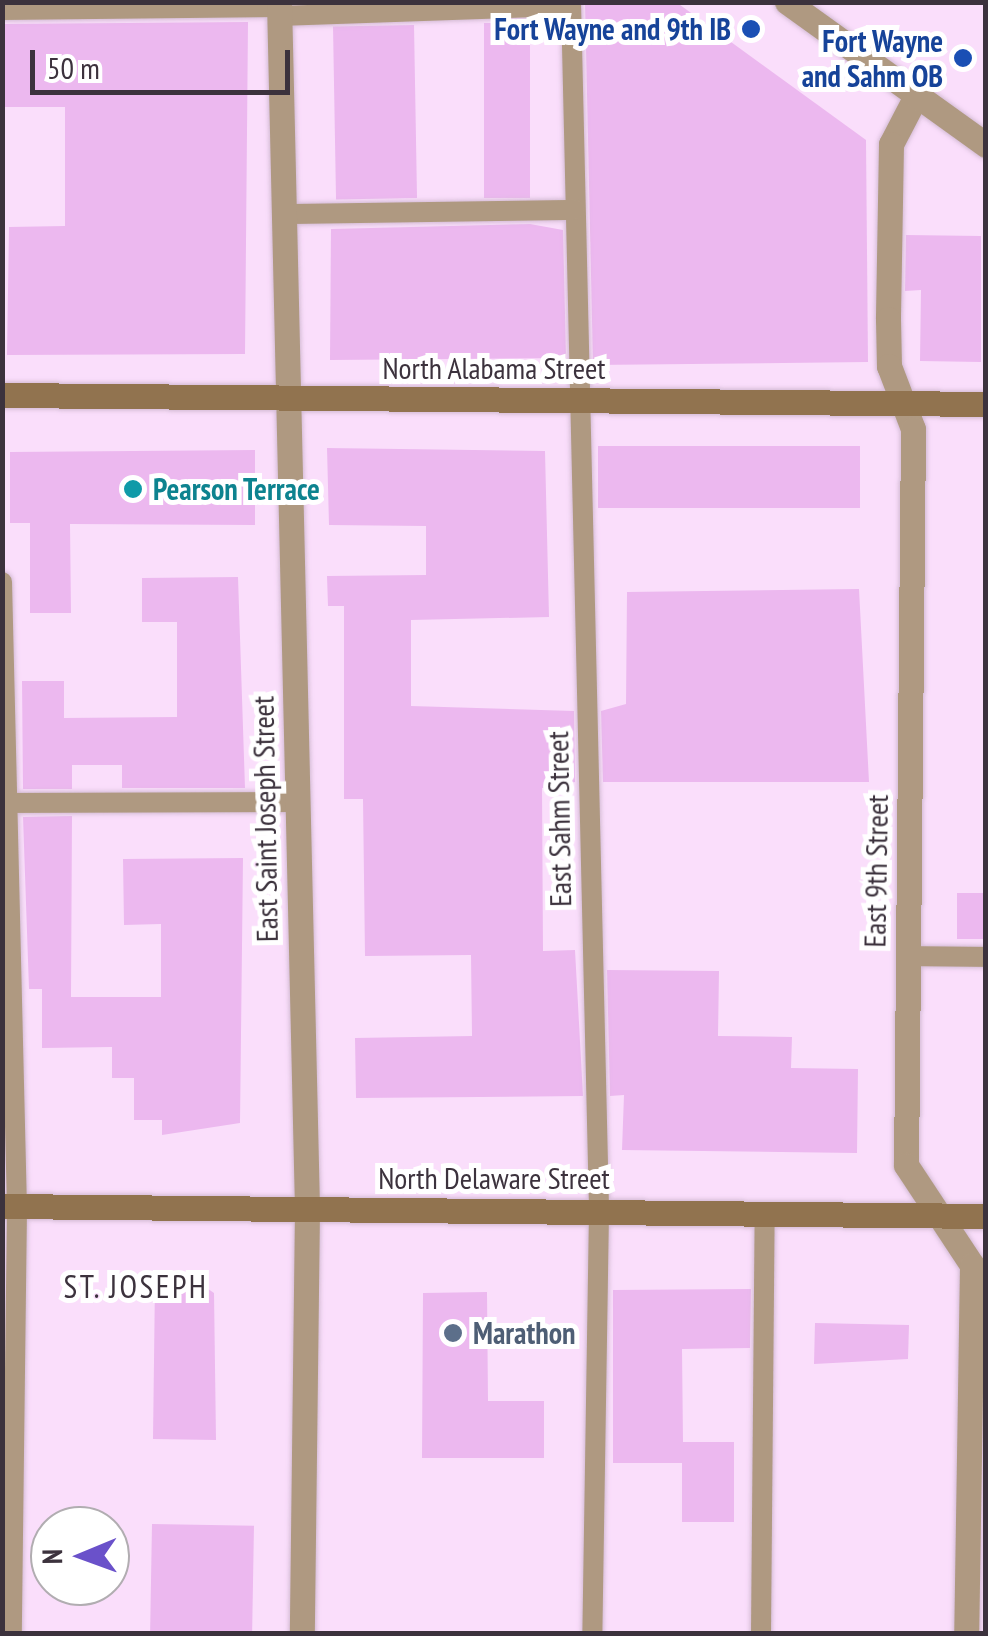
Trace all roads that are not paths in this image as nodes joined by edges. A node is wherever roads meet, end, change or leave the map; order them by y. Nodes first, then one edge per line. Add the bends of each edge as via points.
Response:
1 (788, 2) edge
2 (571, 4) edge
3 (279, 9) edge
4 (2, 10) edge
5 (916, 96) junction
6 (986, 146) edge
7 (575, 210) junction
8 (284, 214) junction
9 (2, 395) edge
10 (288, 398) junction
11 (579, 401) junction
12 (902, 402) junction
13 (986, 404) edge
14 (2, 582) edge
15 (297, 802) junction
16 (6, 803) edge
17 (908, 956) junction
18 (986, 957) edge
19 (10, 1207) edge
20 (307, 1209) junction
21 (598, 1211) junction
22 (765, 1213) junction
23 (937, 1216) junction
24 (986, 1216) edge
25 (12, 1634) edge
26 (302, 1634) edge
27 (592, 1634) edge
28 (761, 1634) edge
29 (966, 1634) edge

1 - 5 street
2 - 3 lane
2 - 7 lane, East Sahm Street
3 - 4 lane
3 - 8 street, East Saint Joseph Street
5 - 6 street
5 - 12 street, East 9th Street via 892,144 889,366
7 - 8 lane
7 - 11 lane, East Sahm Street
8 - 10 street, East Saint Joseph Street
9 - 10 main road, North Alabama Street
10 - 11 main road, North Alabama Street
10 - 15 street, East Saint Joseph Street
11 - 12 main road, North Alabama Street
11 - 21 lane, East Sahm Street
12 - 13 main road, North Alabama Street
12 - 17 street, East 9th Street via 913,443
14 - 16 lane
15 - 16 lane
15 - 20 street, East Saint Joseph Street
16 - 19 lane
17 - 18 lane
17 - 23 street, East 9th Street via 906,1165
19 - 20 main road, North Delaware Street
19 - 25 lane
20 - 21 main road, North Delaware Street
20 - 26 street, East Saint Joseph Street
21 - 22 main road, North Delaware Street
21 - 27 lane, East Sahm Street
22 - 23 main road, North Delaware Street
22 - 28 lane
23 - 24 main road, North Delaware Street
23 - 29 street, East 9th Street via 972,1266

